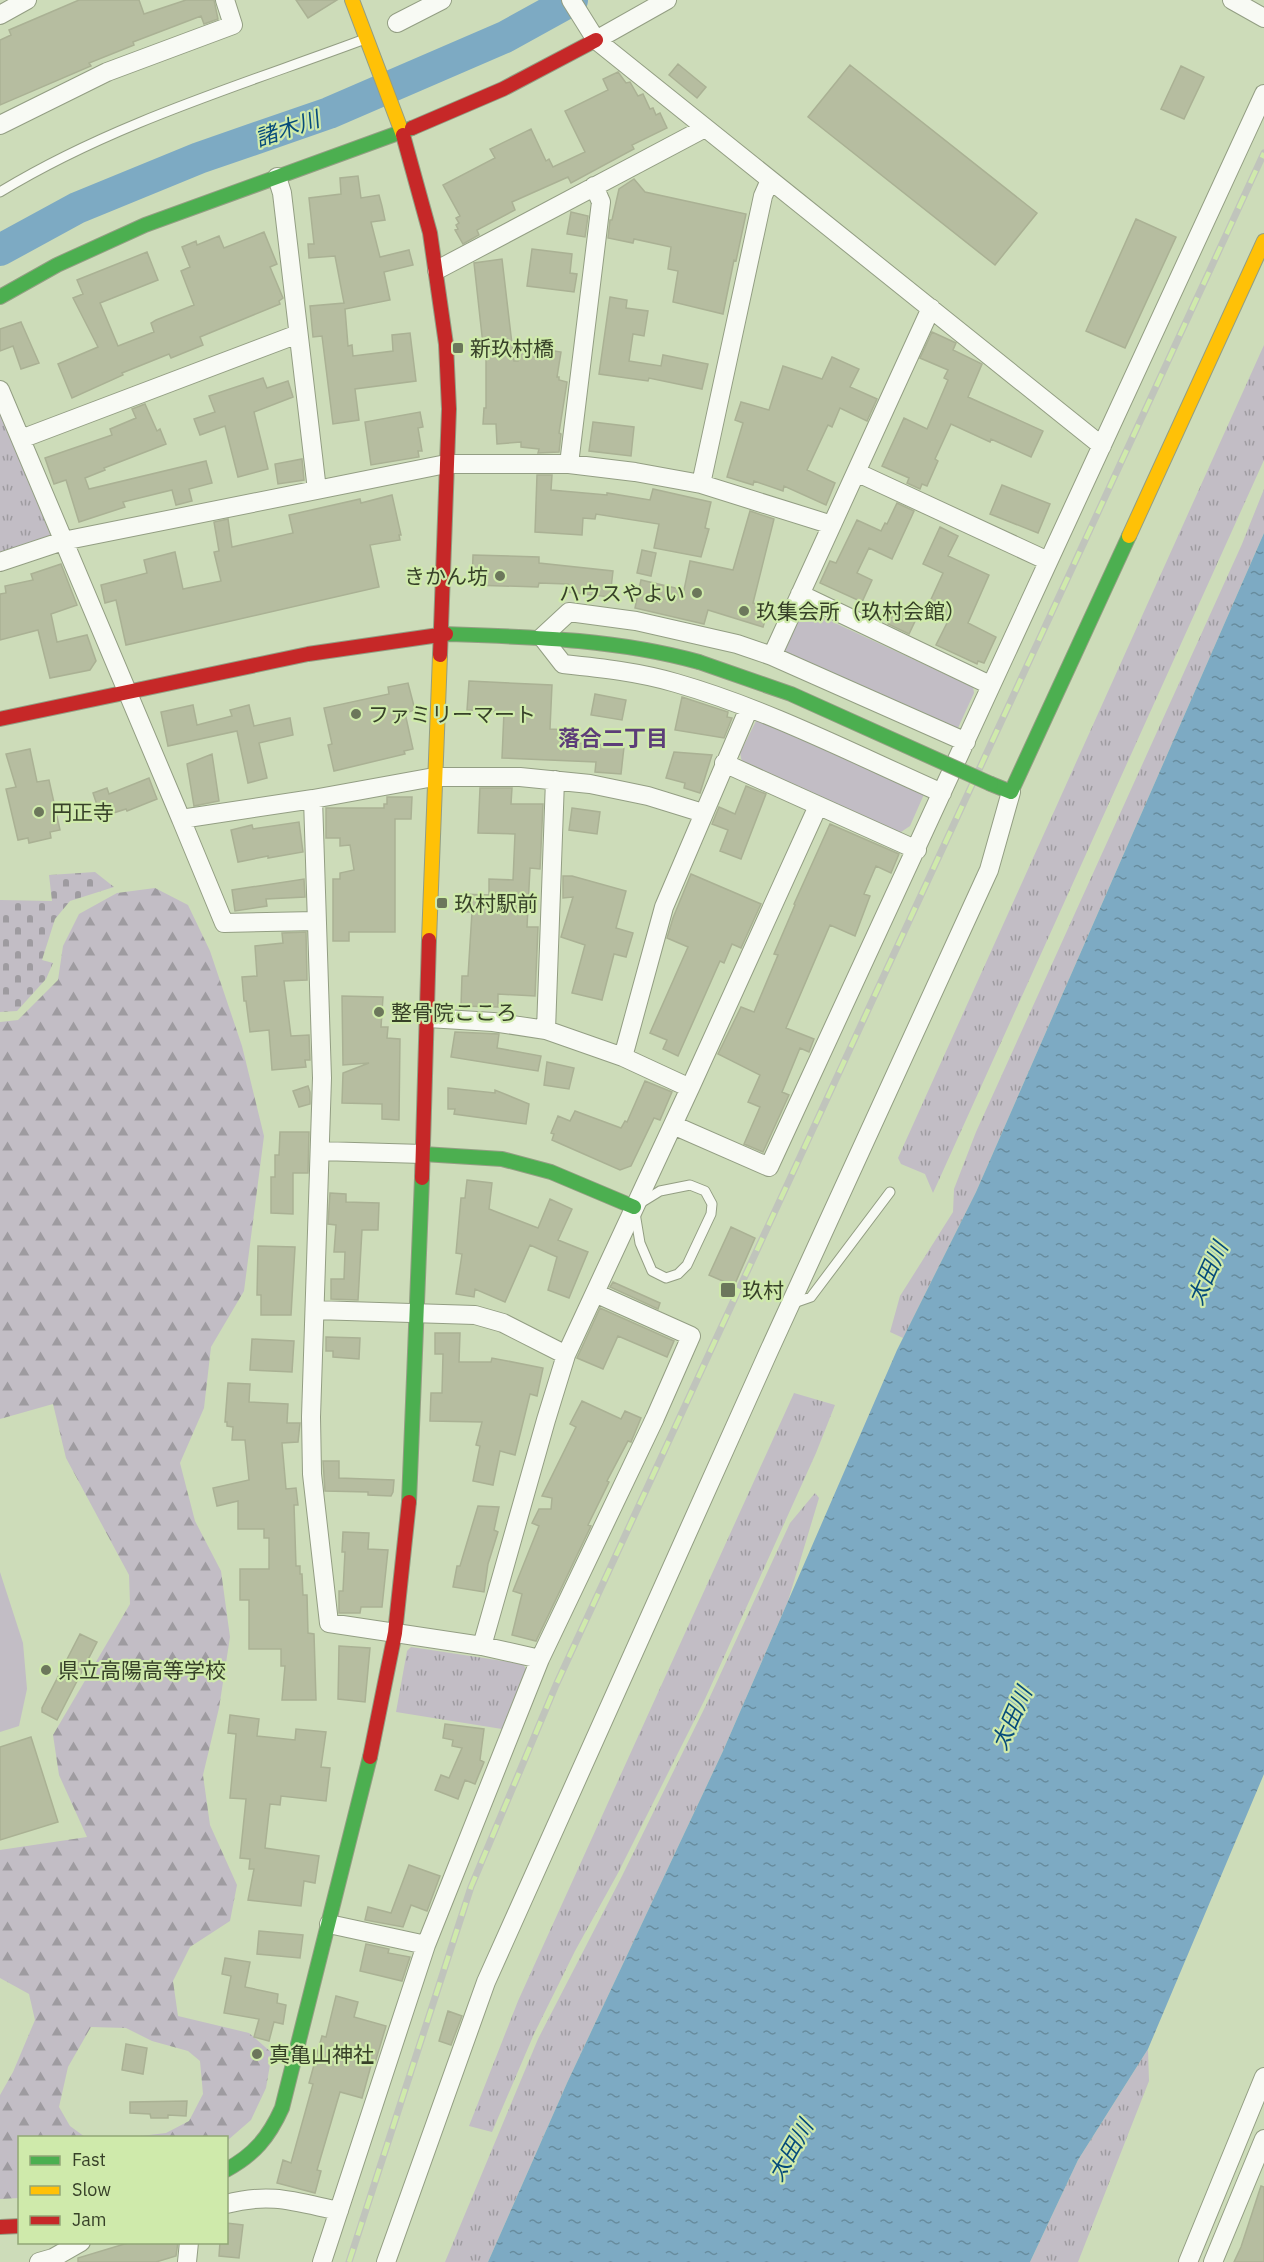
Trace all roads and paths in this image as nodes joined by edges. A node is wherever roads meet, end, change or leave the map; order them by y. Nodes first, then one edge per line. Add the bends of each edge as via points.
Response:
1 (27, 0) edge
2 (225, 0) edge
3 (352, 0) edge
4 (442, 0) edge
5 (571, 0) edge
6 (667, 0) edge
7 (1232, 0) edge
8 (0, 15) edge
9 (1264, 18) edge
10 (397, 23) dead end
11 (593, 35) junction
12 (368, 41) junction
13 (1264, 94) edge
14 (0, 125) edge
15 (400, 126) junction
16 (705, 128) junction
17 (277, 177) junction
18 (770, 180) junction
19 (594, 186) junction
20 (0, 192) edge
21 (1264, 241) edge
22 (437, 270) junction
23 (0, 297) edge
24 (931, 308) junction
25 (298, 334) junction
26 (0, 390) edge
27 (21, 440) junction
28 (1102, 446) junction
29 (446, 464) junction
30 (569, 464) junction
31 (856, 472) junction
32 (701, 484) junction
33 (317, 490) junction
34 (832, 525) junction
35 (63, 541) junction
36 (1048, 561) junction
37 (0, 562) edge
38 (800, 594) junction
39 (441, 634) junction
40 (542, 637) junction
41 (772, 656) junction
42 (990, 685) junction
43 (127, 693) junction
44 (749, 708) junction
45 (0, 719) edge
46 (966, 742) junction
47 (724, 763) junction
48 (434, 777) junction
49 (555, 780) junction
50 (1011, 792) junction
51 (942, 793) junction
52 (314, 799) junction
53 (818, 806) junction
54 (703, 813) junction
55 (181, 819) junction
56 (917, 850) junction
57 (316, 921) junction
58 (428, 1018) junction
59 (546, 1030) junction
60 (623, 1057) junction
61 (690, 1088) junction
62 (673, 1125) junction
63 (320, 1151) junction
64 (423, 1154) junction
65 (890, 1192) dead end
66 (634, 1207) junction
67 (595, 1293) junction
68 (791, 1304) junction
69 (315, 1310) junction
70 (417, 1313) junction
71 (566, 1355) junction
72 (395, 1633) junction
73 (482, 1646) junction
74 (540, 1659) junction
75 (329, 1924) junction
76 (426, 1945) junction
77 (1264, 2077) edge
78 (1264, 2139) edge
79 (228, 2169) edge
80 (228, 2204) edge
81 (339, 2211) junction
82 (18, 2226) edge
83 (0, 2228) edge
84 (78, 2244) edge
85 (189, 2244) edge
86 (39, 2262) edge
87 (187, 2262) edge
88 (322, 2262) edge
89 (386, 2262) edge
90 (1188, 2262) edge
91 (1214, 2262) edge

1 - 8 street
2 - 14 street via 233,25 107,72
3 - 12 street
4 - 10 street
5 - 11 street
6 - 11 street
7 - 9 street
11 - 15 street via 503,88
11 - 16 street
12 - 15 street
12 - 20 lane via 144,121
13 - 28 street
15 - 17 street
15 - 22 street
16 - 18 street
16 - 19 street
17 - 23 street via 145,225 57,265
17 - 25 street
18 - 24 street
18 - 32 street via 763,196
19 - 22 street
19 - 30 street via 601,202
21 - 50 street
22 - 29 street via 446,344
24 - 28 street
24 - 31 street
25 - 27 street
25 - 33 street
26 - 27 street
27 - 35 street
28 - 36 street
29 - 30 street
29 - 33 street
29 - 39 street
30 - 32 street
31 - 34 street
31 - 36 street
32 - 34 street
33 - 35 street
34 - 38 street
35 - 37 street
35 - 43 street
36 - 42 street
38 - 41 street
38 - 42 street
39 - 40 street
39 - 43 street via 308,654
39 - 48 street
40 - 41 street via 569,612 647,624
40 - 44 street via 563,664 618,670 676,683
40 - 50 street, bridge via 609,643 699,662 792,694
41 - 46 street
42 - 46 street
43 - 45 street
43 - 55 street
44 - 47 street
44 - 51 street
46 - 51 street
47 - 53 street
47 - 54 street
48 - 49 street
48 - 52 street
48 - 58 street
49 - 54 street via 648,796
49 - 59 street
50 - 68 street via 989,870
51 - 56 street
52 - 55 street
52 - 57 street
53 - 56 street
53 - 61 street
54 - 60 street via 664,908
55 - 57 street via 224,923
56 - 62 street via 769,1167
57 - 63 street via 322,1078
58 - 59 street
58 - 64 street
59 - 60 street
60 - 61 street
61 - 62 street
62 - 66 street
63 - 64 street
63 - 69 street
64 - 66 street via 502,1159 551,1172
64 - 70 street
65 - 68 lane via 811,1297
66 - 66 lane via 660,1191 690,1185 705,1191 712,1204 711,1214 687,1265 678,1274 666,1278 652,1270 640,1243
66 - 67 street
67 - 71 street
67 - 74 street via 691,1336 656,1418
68 - 89 street via 486,1982
69 - 70 street
69 - 72 street via 312,1474 329,1623
70 - 71 street via 475,1315 503,1323
70 - 72 street via 408,1517
71 - 73 street
72 - 73 street
72 - 75 street via 377,1731
73 - 74 street
74 - 76 street
75 - 76 street
75 - 79 street via 282,2108 270,2136 247,2160
76 - 81 street
77 - 90 street
78 - 91 street
80 - 81 street via 275,2198
81 - 88 street
82 - 83 street
84 - 86 street
85 - 87 street

